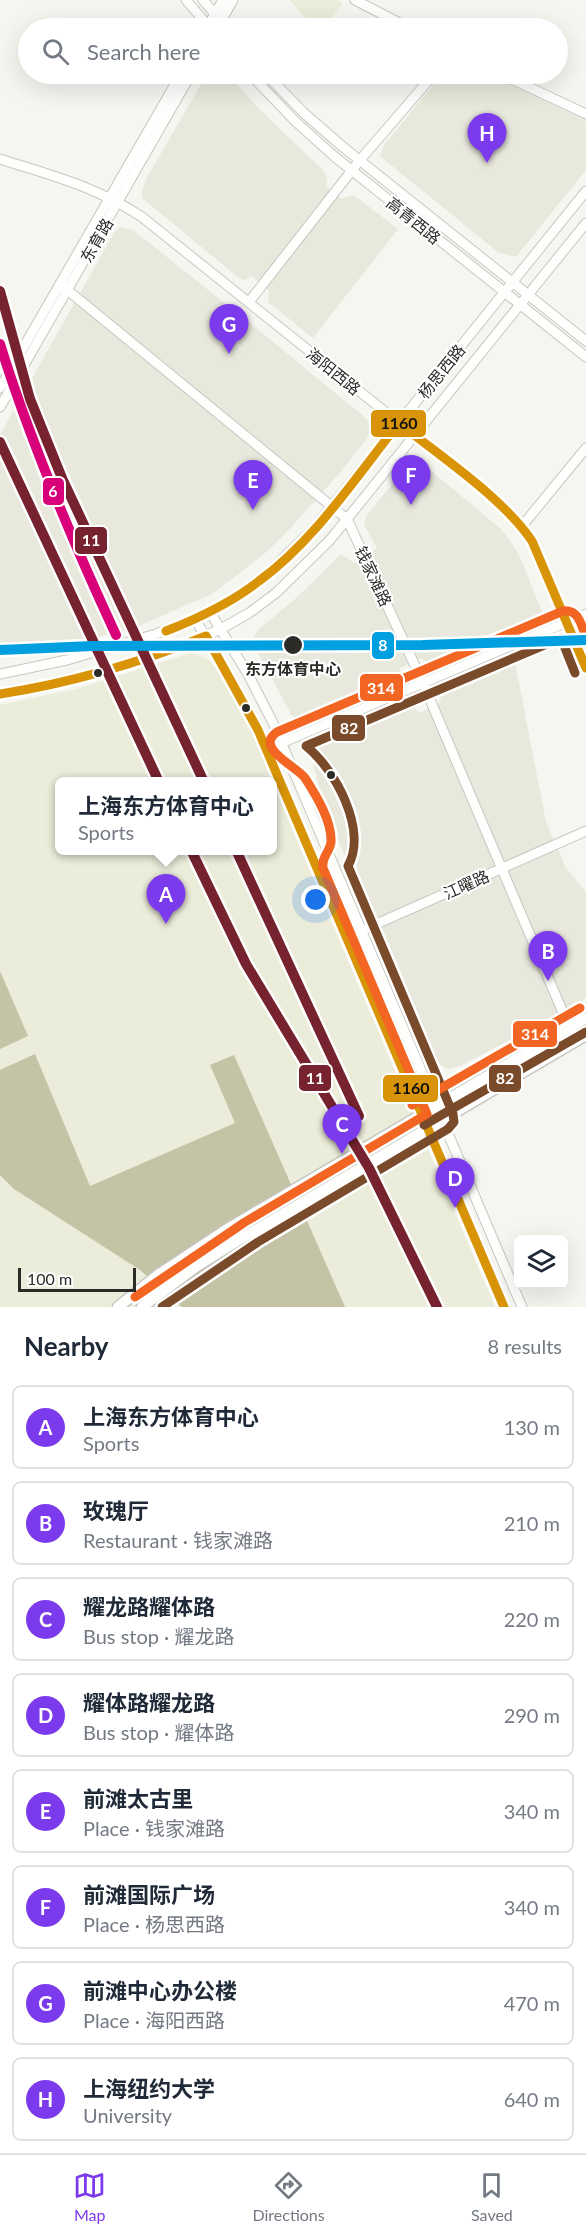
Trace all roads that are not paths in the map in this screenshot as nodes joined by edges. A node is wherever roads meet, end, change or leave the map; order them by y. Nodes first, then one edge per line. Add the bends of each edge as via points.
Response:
1 (186, 0) edge
2 (203, 0) edge
3 (223, 0) edge
4 (234, 0) edge
5 (355, 0) edge
6 (207, 18) edge
7 (212, 18) edge
8 (217, 18) edge
9 (220, 18) edge
10 (389, 18) edge
11 (175, 84) edge
12 (185, 84) edge
13 (260, 84) edge
14 (276, 84) edge
15 (425, 84) edge
16 (522, 84) edge
17 (586, 114) edge
18 (0, 159) edge
19 (360, 160) junction
20 (352, 171) junction
21 (586, 191) edge
22 (114, 199) junction
23 (586, 223) edge
24 (512, 282) junction
25 (63, 287) junction
26 (504, 292) junction
27 (528, 295) junction
28 (249, 302) junction
29 (520, 305) junction
30 (586, 341) edge
31 (586, 357) edge
32 (0, 388) edge
33 (0, 407) edge
34 (399, 423) junction
35 (415, 435) junction
36 (586, 448) edge
37 (332, 506) junction
38 (347, 519) junction
39 (522, 526) junction
40 (210, 612) junction
41 (586, 614) edge
42 (195, 619) junction
43 (567, 622) junction
44 (221, 629) junction
45 (206, 636) junction
46 (586, 668) edge
47 (0, 674) edge
48 (423, 683) junction
49 (0, 694) edge
50 (282, 743) junction
51 (267, 749) junction
52 (586, 831) edge
53 (502, 868) junction
54 (362, 931) junction
55 (347, 938) junction
56 (586, 1018) edge
57 (569, 1028) junction
58 (586, 1035) edge
59 (575, 1041) junction
60 (436, 1105) junction
61 (422, 1113) junction
62 (442, 1119) junction
63 (428, 1128) junction
64 (118, 1307) edge
65 (142, 1307) edge
66 (504, 1307) edge
67 (522, 1307) edge

1 - 6 street
2 - 7 street
3 - 8 street
4 - 9 street
5 - 10 street
11 - 22 street, 东育路
12 - 22 street, 东育路
13 - 20 street, 高青西路
14 - 19 street, 高青西路
15 - 19 street
16 - 17 street
18 - 22 street, 海阳西路 via 87,186
19 - 20 street
19 - 24 street, 高青西路
20 - 26 street, 高青西路
20 - 28 street
21 - 24 street, 杨思西路
22 - 25 street, 东育路
22 - 28 street, 海阳西路
23 - 27 street, 杨思西路
24 - 26 street, 杨思西路
24 - 27 street, 高青西路
25 - 32 street, 东育路
25 - 33 street, 东育路
25 - 37 street, 钱家滩路
26 - 29 street, 高青西路
26 - 34 street, 杨思西路
27 - 29 street, 杨思西路
27 - 30 street, 高青西路
28 - 34 street, 海阳西路
29 - 31 street, 高青西路
29 - 35 street, 杨思西路
34 - 35 street, 海阳西路
34 - 37 street, 杨思西路
35 - 38 street, 杨思西路
35 - 39 street, 海阳西路
36 - 39 street
37 - 38 street, 钱家滩路
37 - 40 street, 杨思西路 via 264,577
38 - 44 street, 杨思西路 via 308,564 276,593
38 - 48 street, 钱家滩路
39 - 43 street, 海阳西路
40 - 42 street, 杨思西路
40 - 44 street
41 - 43 street
42 - 45 street
42 - 47 street, 杨思西路 via 139,640
43 - 46 street, 海阳西路
43 - 48 street
44 - 45 street, 杨思西路
44 - 50 street
45 - 49 street, 杨思西路 via 124,665
45 - 51 street
48 - 50 street
48 - 53 street, 钱家滩路
50 - 51 street
50 - 54 street
51 - 55 street
52 - 53 street, 江曜路
53 - 54 street, 江曜路
53 - 57 street, 钱家滩路
54 - 55 street, 江曜路
54 - 60 street
55 - 61 street
56 - 57 main road
57 - 59 street, 钱家滩路
57 - 60 main road
58 - 59 main road
59 - 62 main road
60 - 61 main road
60 - 62 street
61 - 63 street
61 - 64 main road via 219,1234
62 - 63 main road
62 - 67 street
63 - 65 main road via 197,1266
63 - 66 street

